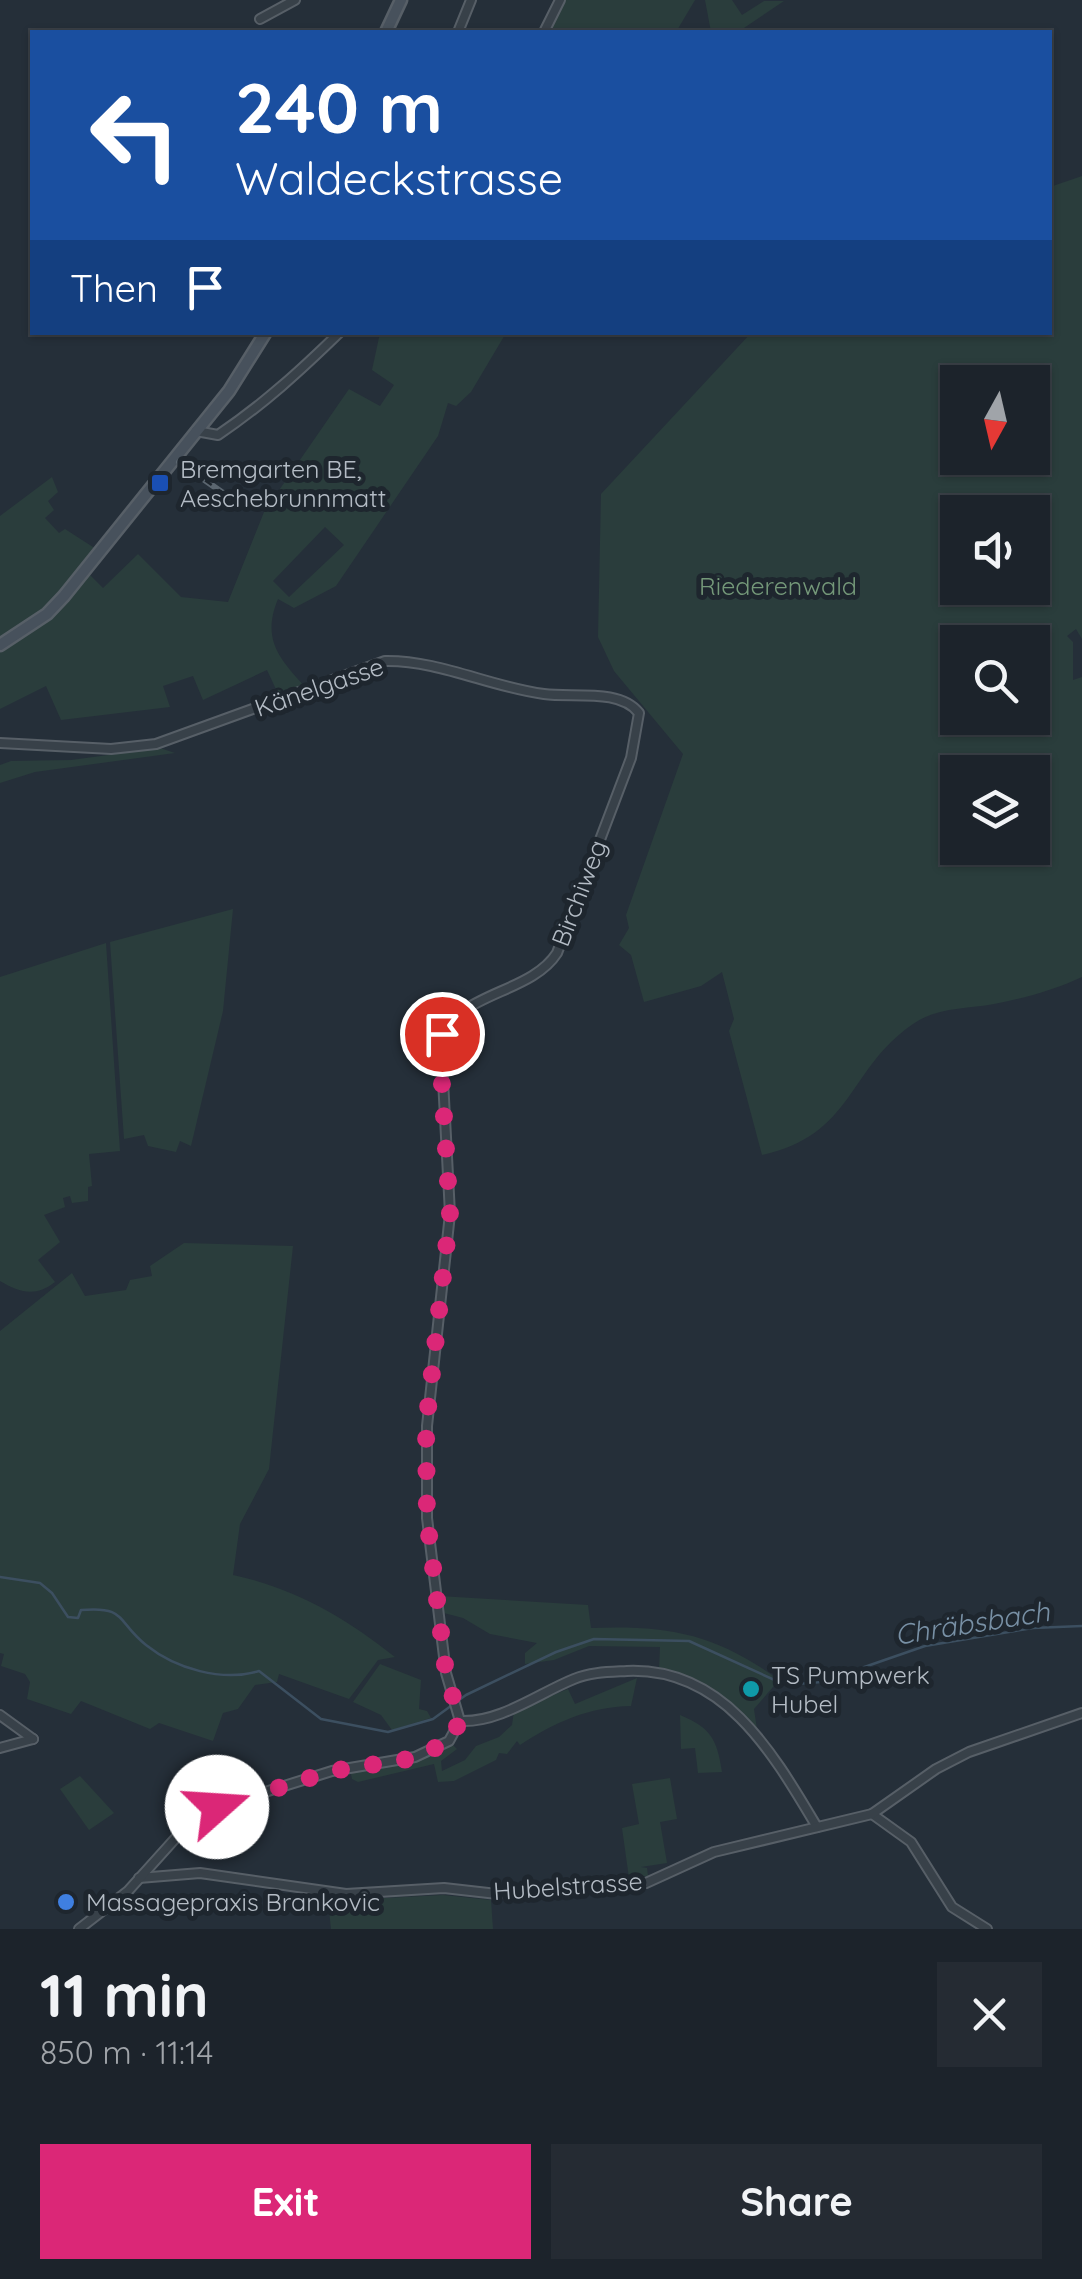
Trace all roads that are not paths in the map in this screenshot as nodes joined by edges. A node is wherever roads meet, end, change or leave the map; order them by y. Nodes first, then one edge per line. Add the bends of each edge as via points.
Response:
1 (295, 0) edge
2 (400, 0) edge
3 (471, 0) edge
4 (560, 0) edge
5 (260, 19) dead end
6 (387, 30) edge
7 (459, 30) edge
8 (545, 30) edge
9 (264, 335) edge
10 (337, 335) edge
11 (196, 431) junction
12 (0, 645) edge
13 (637, 709) joint
14 (0, 743) edge
15 (1082, 1713) edge
16 (0, 1714) edge
17 (460, 1721) junction
18 (0, 1748) edge
19 (872, 1814) junction
20 (814, 1827) junction
21 (139, 1878) junction
22 (80, 1929) edge
23 (987, 1929) edge

1 - 5 street
2 - 6 street
3 - 7 street
4 - 8 street
9 - 11 street
10 - 11 street via 268,401 218,435
11 - 12 street via 47,614
13 - 14 street, Känelgasse via 620,700 540,694 419,663 385,661 156,744 111,749
13 - 17 street, Birchiweg via 630,758 557,953 538,974 448,1022 440,1052 450,1214 426,1461 430,1551
15 - 19 street via 970,1752
16 - 18 street via 33,1739
17 - 20 street via 485,1719 594,1673 682,1678 727,1702 766,1748
17 - 21 street via 449,1741 415,1758 332,1771 217,1807 182,1830
19 - 20 street, Hubelstrasse
19 - 23 street via 916,1848 952,1907
20 - 21 street, Hubelstrasse via 714,1852 652,1881 575,1882 505,1893 444,1888 346,1894 190,1872
21 - 22 street

